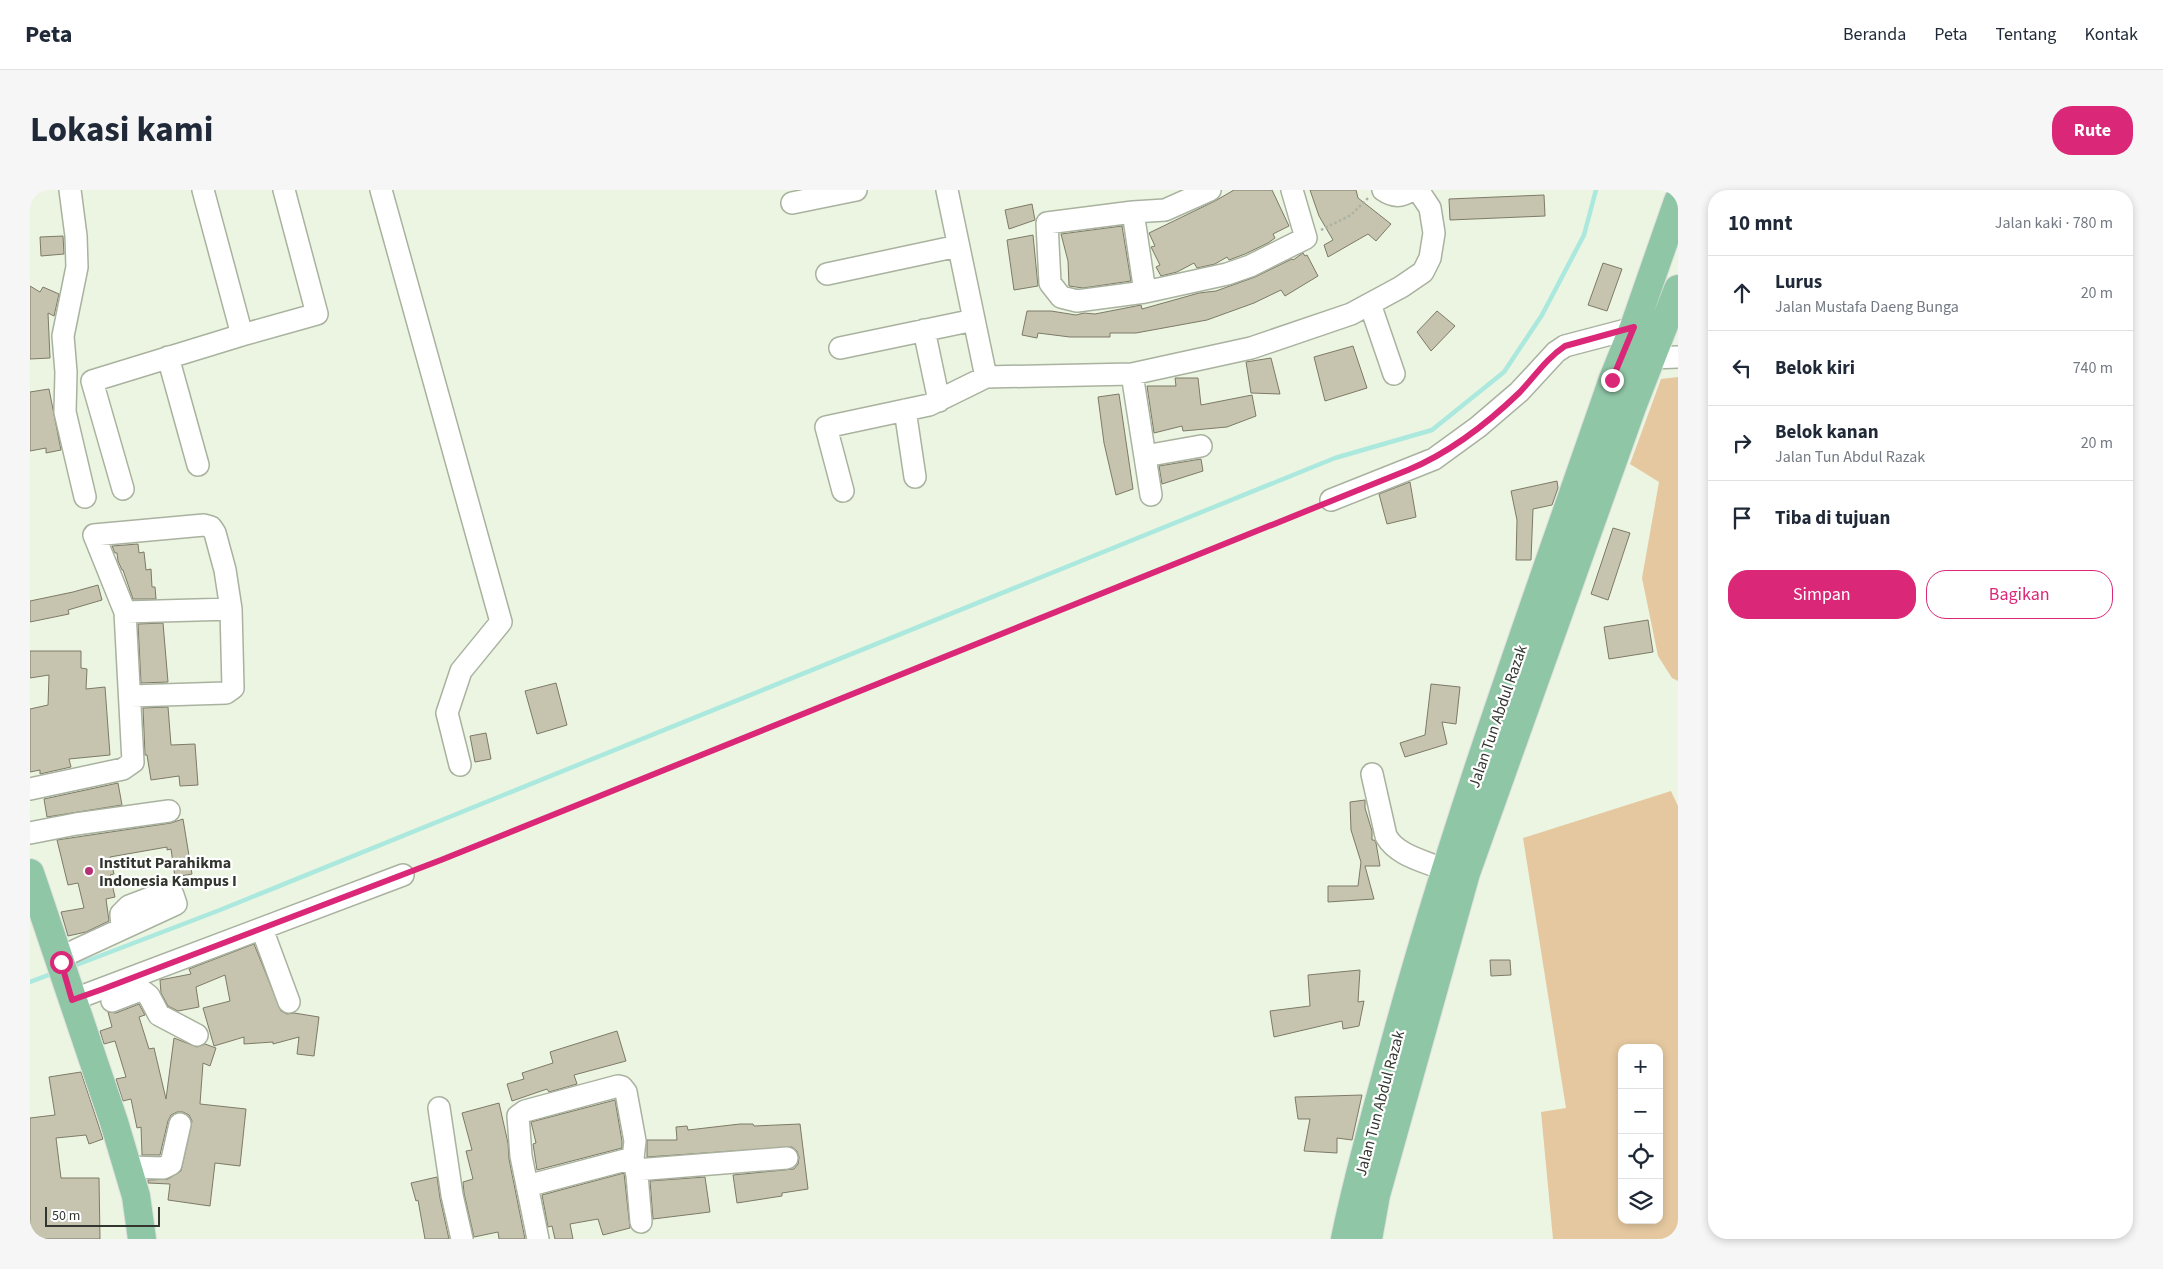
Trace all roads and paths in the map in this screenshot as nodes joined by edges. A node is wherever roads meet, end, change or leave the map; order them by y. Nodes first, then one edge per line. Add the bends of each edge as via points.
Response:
1 (70, 190) edge
2 (203, 190) edge
3 (284, 190) edge
4 (381, 190) edge
5 (856, 190) edge
6 (947, 190) edge
7 (1292, 190) edge
8 (1411, 190) edge
9 (1418, 190) edge
10 (1206, 191) edge
11 (1377, 193) edge
12 (1678, 201) edge
13 (792, 203) dead end
14 (1133, 212) junction
15 (1306, 238) junction
16 (958, 246) junction
17 (828, 274) dead end
18 (1678, 289) edge
19 (1145, 292) junction
20 (1370, 304) junction
21 (974, 320) junction
22 (1665, 321) junction
23 (1634, 327) junction
24 (924, 330) junction
25 (242, 334) junction
26 (840, 348) dead end
27 (1678, 357) edge
28 (168, 358) junction
29 (1651, 358) junction
30 (1132, 374) junction
31 (1394, 374) dead end
32 (986, 377) junction
33 (939, 401) junction
34 (905, 410) junction
35 (1201, 446) dead end
36 (1145, 456) junction
37 (198, 465) dead end
38 (915, 477) dead end
39 (123, 489) dead end
40 (843, 491) dead end
41 (1151, 495) dead end
42 (85, 498) dead end
43 (1331, 500) joint
44 (231, 609) junction
45 (125, 612) junction
46 (131, 696) junction
47 (460, 765) dead end
48 (1372, 774) dead end
49 (30, 789) edge
50 (169, 811) dead end
51 (30, 833) edge
52 (1445, 870) junction
53 (30, 873) edge
54 (403, 875) joint
55 (122, 928) dead end
56 (262, 929) junction
57 (60, 960) junction
58 (73, 1002) junction
59 (289, 1002) dead end
60 (197, 1035) dead end
61 (439, 1108) dead end
62 (180, 1124) dead end
63 (787, 1158) dead end
64 (635, 1164) junction
65 (127, 1167) junction
66 (527, 1186) junction
67 (1365, 1192) junction
68 (641, 1222) dead end
69 (142, 1239) edge
70 (462, 1239) edge
71 (538, 1239) edge
72 (1345, 1239) edge
73 (1368, 1239) edge

1 - 42 street via 77,268 63,336 65,412
2 - 25 street
3 - 25 street via 317,314
4 - 47 street via 501,622 461,671 447,712
5 - 13 street
6 - 16 street
7 - 15 street
8 - 11 street via 1404,195
9 - 20 street via 1430,208 1434,233 1430,258 1424,272
10 - 14 street via 1165,210
11 - 15 path via 1351,215
12 - 23 main road, Jalan Tun Abdul Razak
14 - 19 street
14 - 19 street via 1048,223 1048,277 1054,290 1070,300
15 - 19 street via 1227,274
16 - 17 street
16 - 21 street
18 - 22 main road, Jalan Tun Abdul Razak
20 - 30 street via 1251,348
20 - 31 street
21 - 24 street
21 - 32 street
22 - 23 street
22 - 29 main road, Jalan Tun Abdul Razak
23 - 43 street via 1565,346 1478,428 1434,459
23 - 52 main road, Jalan Tun Abdul Razak via 1612,380
24 - 26 street
24 - 33 street
25 - 28 street
27 - 29 street
28 - 37 street
28 - 39 street via 92,381
29 - 67 main road, Jalan Tun Abdul Razak via 1466,873
30 - 32 street
30 - 36 street
32 - 33 street
33 - 34 street
34 - 38 street
34 - 40 street via 826,427
35 - 36 street
36 - 41 street
43 - 54 path
44 - 45 street
44 - 45 street via 226,570 215,532 204,525 94,535
44 - 46 street via 232,690 226,693
45 - 46 street
46 - 49 street via 134,757 131,765
48 - 52 street via 1390,843 1397,850
50 - 51 street
52 - 67 main road, Jalan Tun Abdul Razak via 1409,991
53 - 57 main road
54 - 56 street
55 - 57 street
56 - 58 street
56 - 59 street
57 - 58 main road
58 - 60 street via 141,991 149,996 159,1016
58 - 65 main road
61 - 70 street
62 - 65 street via 172,1164 163,1168
63 - 64 street
64 - 66 street
64 - 66 street via 635,1141 626,1092 622,1086 525,1111 517,1118
64 - 68 street
65 - 69 main road via 136,1196
66 - 71 street
67 - 72 main road, Jalan Tun Abdul Razak
67 - 73 main road, Jalan Tun Abdul Razak

